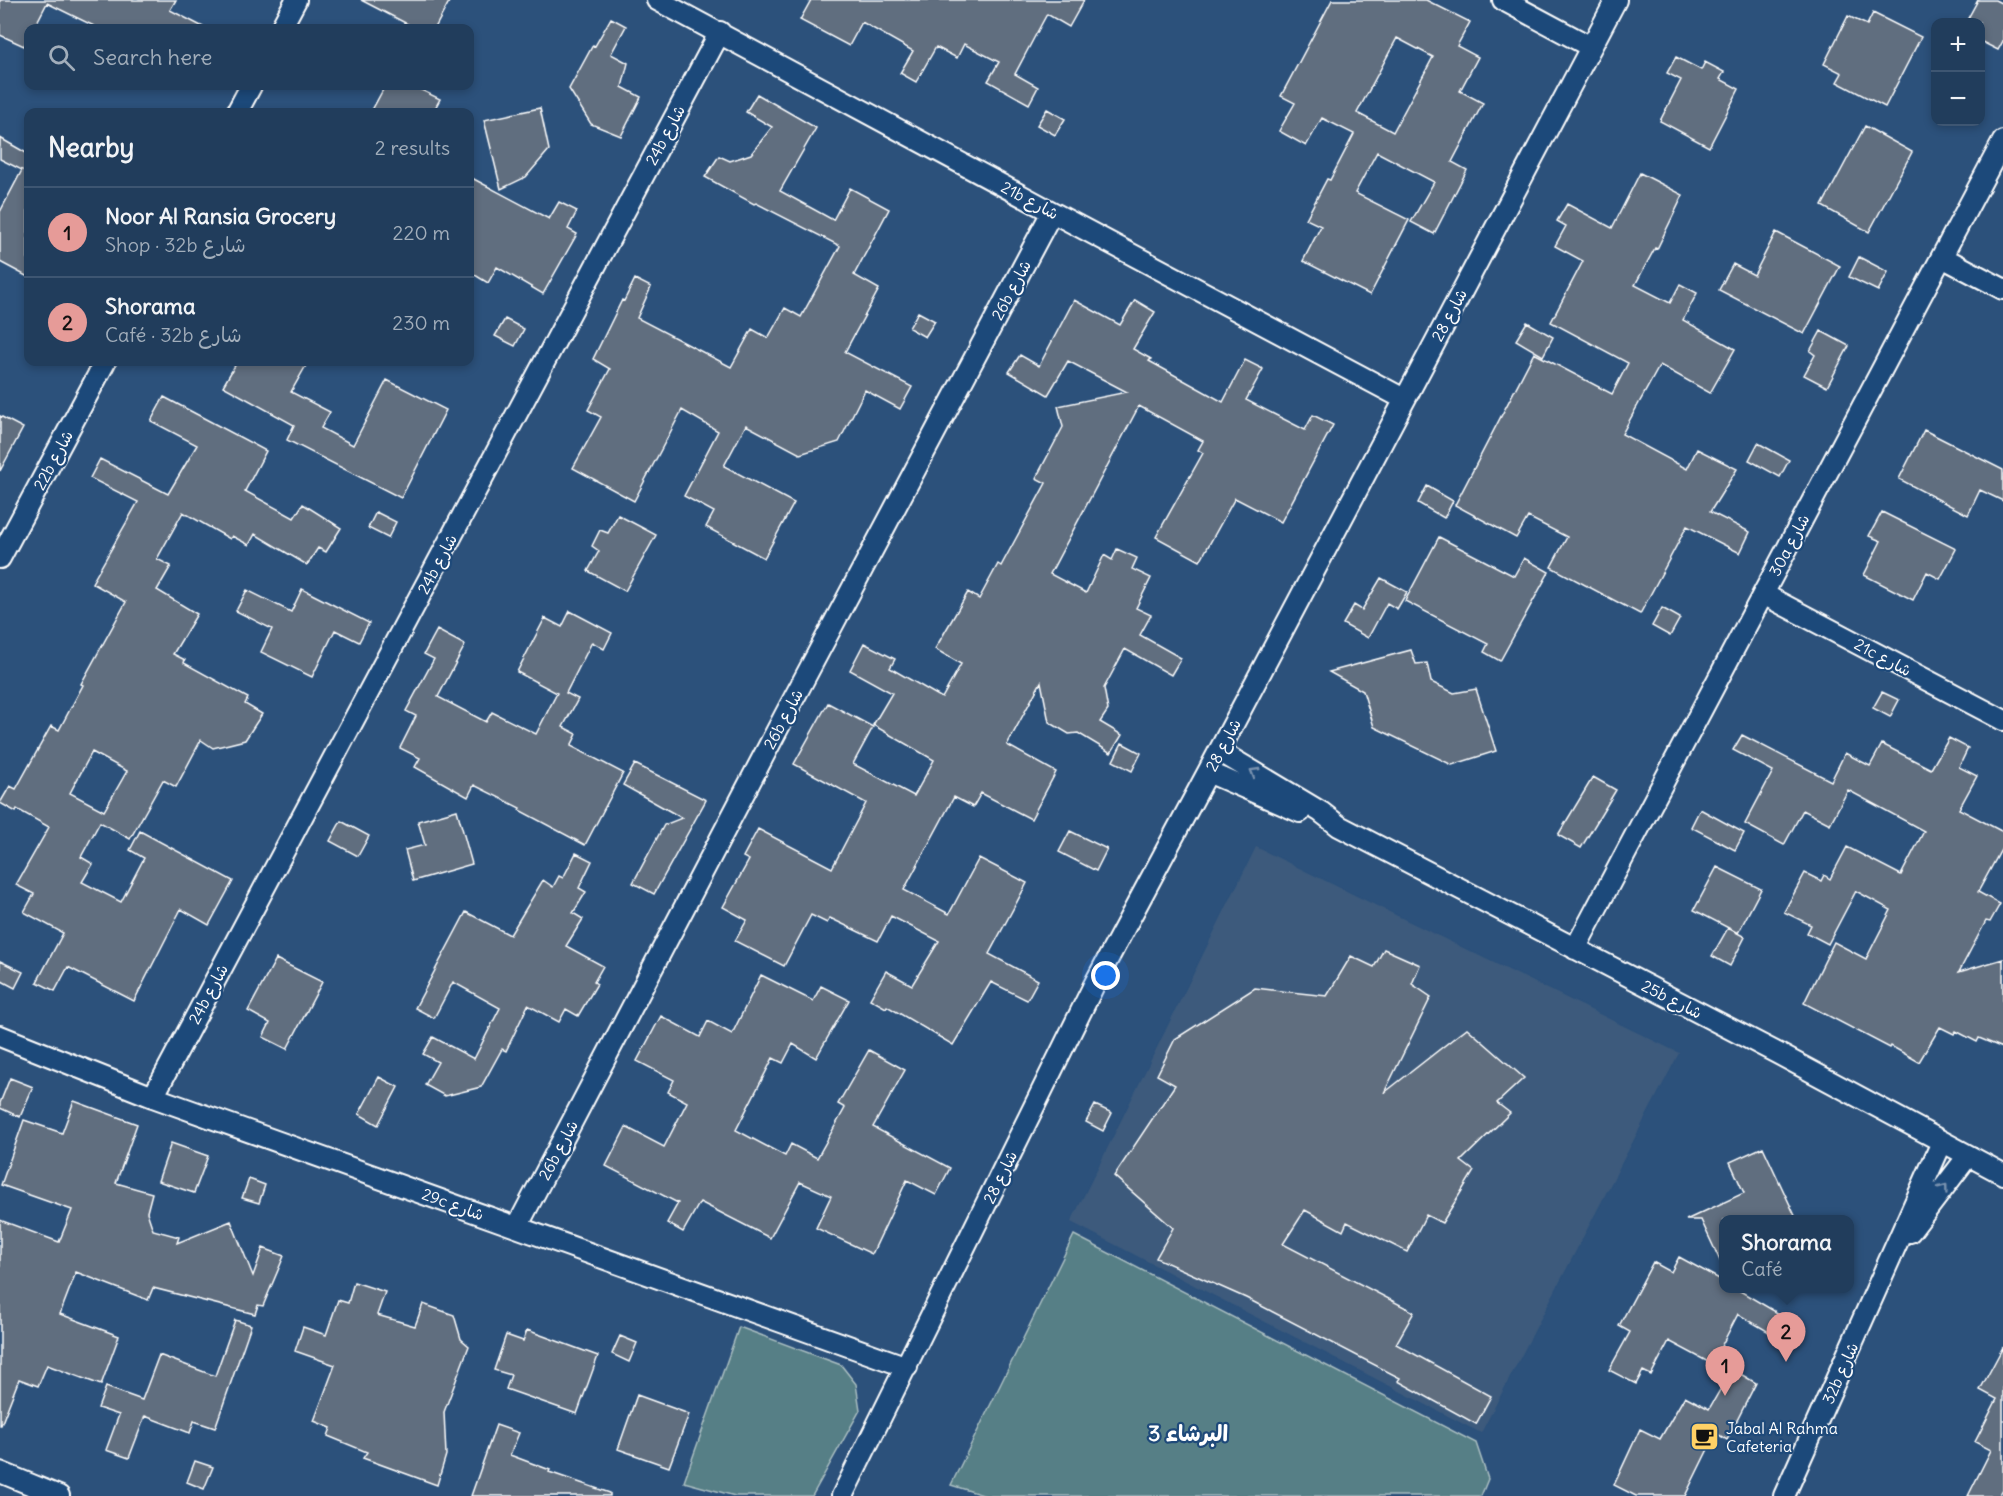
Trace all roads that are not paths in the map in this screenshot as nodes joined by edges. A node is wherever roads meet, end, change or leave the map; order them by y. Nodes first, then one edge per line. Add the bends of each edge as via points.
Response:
1 (296, 0) edge
2 (657, 0) edge
3 (1503, 0) edge
4 (1616, 0) edge
5 (283, 24) edge
6 (720, 32) junction
7 (1591, 47) junction
8 (249, 90) edge
9 (239, 108) edge
10 (2003, 141) edge
11 (1052, 212) junction
12 (1942, 257) junction
13 (2003, 289) edge
14 (103, 366) edge
15 (1404, 399) junction
16 (0, 558) edge
17 (1763, 594) junction
18 (2003, 720) edge
19 (1219, 751) junction
20 (1208, 772) junction
21 (1340, 826) junction
22 (1575, 949) junction
23 (0, 1036) edge
24 (153, 1097) junction
25 (1942, 1143) junction
26 (1968, 1156) junction
27 (2003, 1174) edge
28 (517, 1227) junction
29 (1895, 1250) junction
30 (907, 1367) junction
31 (0, 1472) edge
32 (59, 1496) edge
33 (842, 1496) edge
34 (1784, 1496) edge

1 - 5 street
2 - 6 street, 21b شارع
3 - 7 street
4 - 7 street, شارع 28
6 - 11 street, 21b شارع
6 - 24 street, 24b شارع
7 - 15 street, شارع 28
8 - 9 street
10 - 12 street, 30a شارع
11 - 15 street, 21b شارع
11 - 28 street, 26b شارع
12 - 13 street
12 - 17 street, 30a شارع
14 - 16 street, 22b شارع
15 - 19 street, شارع 28
17 - 18 street, 21c شارع
17 - 22 street, 30a شارع
19 - 20 street, شارع 28
21 -> 19 street, 25b شارع
20 - 21 street, 25b شارع
20 - 30 street, شارع 28 via 1080,1011
21 - 22 street, 25b شارع
22 - 25 street, 25b شارع
23 - 24 street, 29c شارع
24 - 28 street, 29c شارع
25 - 26 street, 25b شارع
25 - 29 street, 32b شارع
26 - 27 street, 25b شارع
29 -> 26 street, 32b شارع
28 - 30 street, 29c شارع
29 - 34 street, 32b شارع
30 - 33 street, شارع 28
31 - 32 street

